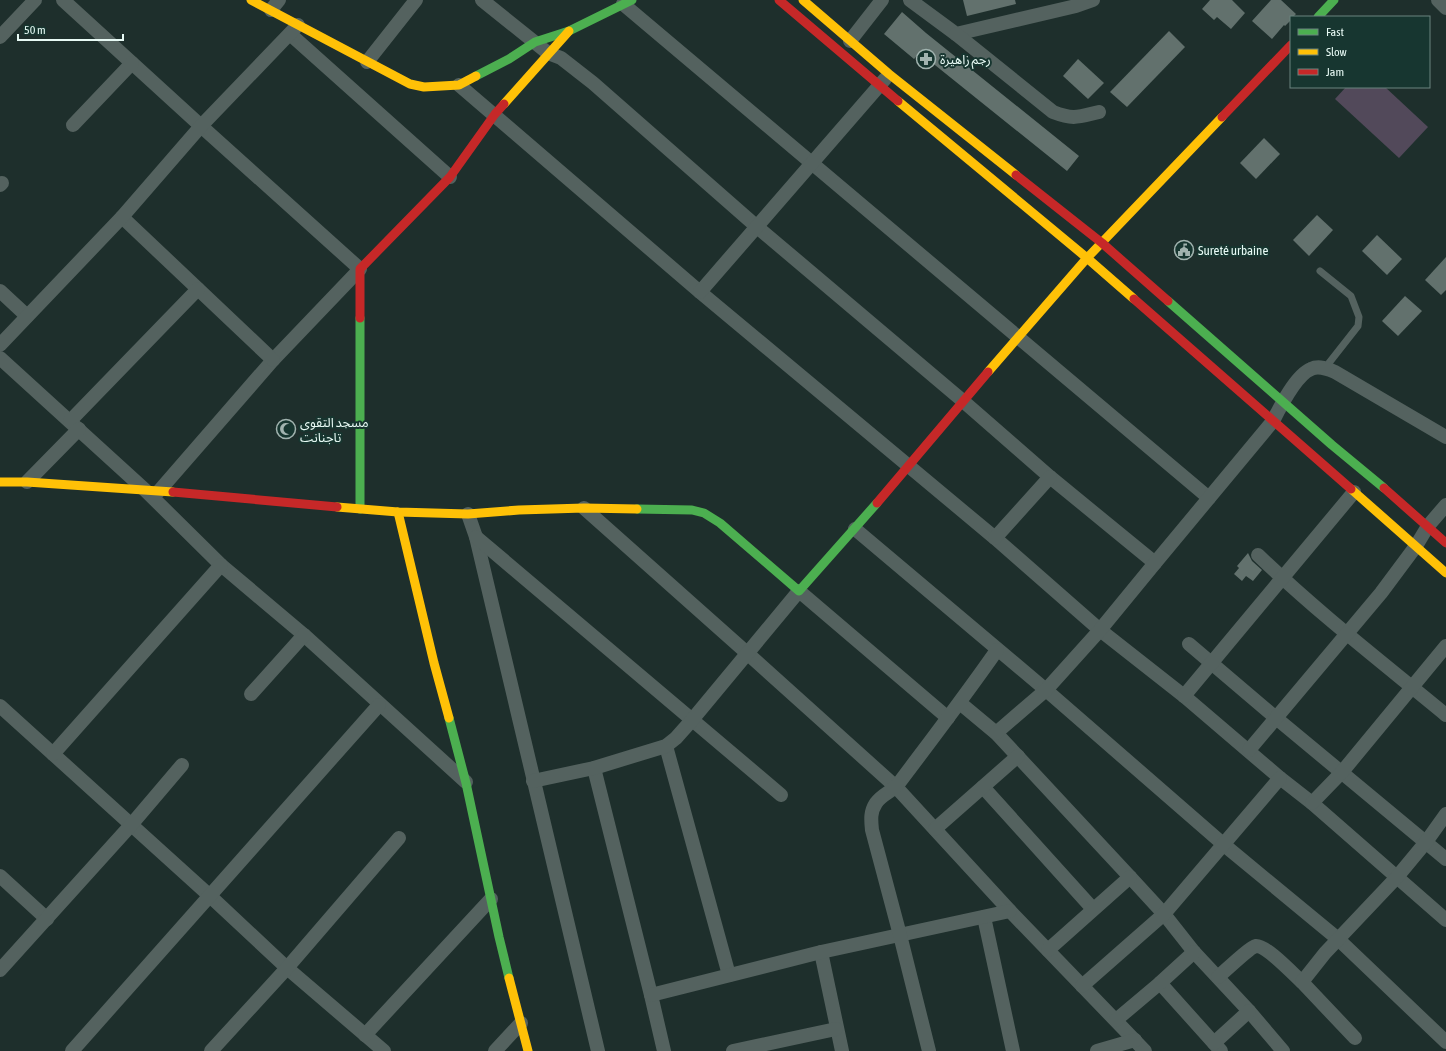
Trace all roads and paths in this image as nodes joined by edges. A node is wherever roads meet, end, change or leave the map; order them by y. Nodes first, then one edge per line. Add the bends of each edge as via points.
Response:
1 (35, 0) edge
2 (63, 0) edge
3 (251, 0) edge
4 (416, 0) edge
5 (482, 0) edge
6 (779, 0) edge
7 (803, 0) edge
8 (882, 0) edge
9 (910, 0) edge
10 (1093, 0) edge
11 (1334, 0) edge
12 (1438, 0) edge
13 (627, 2) edge
14 (275, 5) edge
15 (1446, 8) edge
16 (1319, 16) edge
17 (294, 30) junction
18 (569, 31) junction
19 (956, 34) junction
20 (0, 37) edge
21 (850, 41) junction
22 (535, 42) junction
23 (1290, 46) edge
24 (548, 53) junction
25 (367, 62) junction
26 (132, 63) junction
27 (889, 74) junction
28 (460, 85) junction
29 (879, 86) junction
30 (1099, 112) dead end
31 (495, 114) junction
32 (73, 125) dead end
33 (200, 126) junction
34 (812, 163) junction
35 (450, 177) junction
36 (122, 217) junction
37 (756, 226) junction
38 (1102, 243) junction
39 (1086, 258) junction
40 (360, 269) junction
41 (1320, 272) dead end
42 (198, 289) junction
43 (0, 291) edge
44 (700, 292) junction
45 (27, 316) junction
46 (1018, 337) junction
47 (0, 345) edge
48 (0, 358) edge
49 (273, 360) junction
50 (1325, 368) junction
51 (963, 401) junction
52 (1283, 401) junction
53 (1273, 421) junction
54 (74, 425) junction
55 (1446, 437) edge
56 (908, 466) junction
57 (1050, 477) junction
58 (0, 482) edge
59 (27, 482) junction
60 (152, 490) junction
61 (1354, 492) junction
62 (1210, 498) junction
63 (1446, 504) edge
64 (584, 508) junction
65 (360, 509) junction
66 (398, 512) junction
67 (468, 514) junction
68 (1428, 526) junction
69 (855, 529) junction
70 (476, 537) junction
71 (996, 538) junction
72 (1446, 543) edge
73 (1416, 546) junction
74 (1258, 555) dead end
75 (1155, 562) junction
76 (221, 565) junction
77 (1446, 573) edge
78 (1282, 578) junction
79 (799, 591) junction
80 (1100, 630) junction
81 (1347, 634) junction
82 (304, 635) junction
83 (1189, 644) dead end
84 (1446, 646) edge
85 (997, 650) junction
86 (747, 653) junction
87 (1212, 663) junction
88 (1412, 687) junction
89 (1046, 690) junction
90 (251, 694) dead end
91 (1184, 696) junction
92 (960, 703) junction
93 (379, 705) junction
94 (0, 706) edge
95 (1446, 715) edge
96 (948, 718) junction
97 (1276, 718) junction
98 (692, 720) junction
99 (996, 733) junction
100 (666, 746) junction
101 (1249, 750) junction
102 (53, 754) junction
103 (1018, 756) junction
104 (182, 765) dead end
105 (594, 768) junction
106 (1342, 772) junction
107 (1280, 778) junction
108 (533, 781) junction
109 (466, 783) junction
110 (896, 787) junction
111 (982, 787) junction
112 (781, 795) dead end
113 (1312, 803) junction
114 (1446, 814) edge
115 (131, 825) junction
116 (935, 829) junction
117 (399, 838) dead end
118 (1426, 842) junction
119 (1223, 844) junction
120 (1446, 859) edge
121 (0, 876) edge
122 (1130, 877) junction
123 (1397, 877) junction
124 (210, 896) junction
125 (490, 899) junction
126 (1093, 909) junction
127 (1010, 911) junction
128 (1164, 914) junction
129 (984, 917) junction
130 (47, 919) junction
131 (1446, 920) edge
132 (900, 935) junction
133 (1338, 939) junction
134 (1048, 950) junction
135 (820, 952) junction
136 (1194, 952) junction
137 (287, 968) junction
138 (0, 970) edge
139 (729, 975) junction
140 (1218, 977) junction
141 (1302, 982) junction
142 (1160, 983) junction
143 (1082, 986) junction
144 (651, 995) junction
145 (1249, 1011) junction
146 (1116, 1020) junction
147 (521, 1023) junction
148 (836, 1029) junction
149 (365, 1034) junction
150 (1355, 1038) dead end
151 (1135, 1040) junction
152 (1446, 1042) edge
153 (1218, 1047) edge
154 (72, 1051) edge
155 (211, 1051) edge
156 (384, 1051) edge
157 (495, 1051) edge
158 (528, 1051) edge
159 (598, 1051) edge
160 (664, 1051) edge
161 (733, 1051) edge
162 (842, 1051) edge
163 (929, 1051) edge
164 (1013, 1051) edge
165 (1097, 1051) edge
166 (1145, 1051) edge
167 (1283, 1051) edge

1 - 20 street
2 - 26 street
3 - 14 street
4 - 25 street
5 - 22 street
6 - 29 street
7 - 21 street
8 - 21 street
9 - 19 street
10 - 19 street
11 - 16 street
12 - 15 street
13 - 18 street
13 - 34 street
14 - 17 street
17 - 25 street
17 - 33 street
17 - 35 street
18 - 22 street
18 - 24 street
19 - 30 street via 1053,112 1074,118
21 - 27 street
22 - 24 street
22 - 28 street
23 - 38 street
24 - 31 street
24 - 37 street via 561,58 593,83
25 - 28 street via 410,84 430,87
26 - 32 street
26 - 33 street
27 - 29 street
27 - 38 street
28 - 31 street
29 - 34 street
29 - 39 street
31 - 35 street
31 - 44 street
33 - 36 street
33 - 40 street
34 - 37 street
34 - 46 street
35 - 40 street
36 - 42 street
36 - 45 street
37 - 44 street
37 - 51 street
38 - 39 street
38 - 52 street
39 - 46 street
39 - 53 street
40 - 49 street
40 - 65 street
41 - 50 lane via 1351,296 1359,317 1358,326
42 - 49 street
42 - 54 street
43 - 45 street
44 - 56 street
45 - 47 street
46 - 51 street
46 - 62 street
48 - 54 street
49 - 60 street
50 - 52 street via 1312,368 1303,374
50 - 55 street
51 - 56 street
51 - 57 street
52 - 53 street
52 - 68 street
53 - 61 street
53 - 62 street
54 - 59 street
54 - 60 street
56 - 69 street
56 - 71 street
57 - 71 street
57 - 75 street
58 - 59 street
59 - 60 street
60 - 65 street
60 - 76 street
61 - 73 street
61 - 78 street
62 - 75 street
63 - 68 street
64 - 67 street
64 - 79 street via 683,509 704,513 720,523
64 - 86 street
65 - 66 street
66 - 67 street
66 - 109 street
67 - 70 street
68 - 72 street
68 - 73 street
69 - 79 street
69 - 85 street
70 - 98 street
70 - 108 street
71 - 80 street
73 - 77 street
73 - 81 street
74 - 78 street
75 - 80 street
76 - 82 street
76 - 102 street
78 - 81 street
78 - 87 street
79 - 86 street
79 - 96 street
80 - 89 street
80 - 91 street
81 - 88 street
81 - 97 street
82 - 90 street
82 - 93 street
83 - 87 street
84 - 88 street
85 - 89 street
85 - 92 street
86 - 98 street
86 - 110 street
87 - 91 street
87 - 97 street
88 - 95 street
88 - 106 street
89 - 99 street
89 - 119 street
91 - 101 street
92 - 96 street
92 - 99 street
93 - 109 street
93 - 124 street
94 - 102 street
96 - 110 street
97 - 101 street
97 - 106 street
98 - 100 street
98 - 112 street
99 - 103 street
100 - 105 street
100 - 139 street
101 - 107 street
102 - 115 street
103 - 111 street
103 - 122 street
104 - 115 street
105 - 108 street
105 - 144 street
106 - 113 street
106 - 118 street
107 - 113 street
107 - 119 street
108 - 159 street
109 - 125 street
110 - 116 street
110 - 132 street via 884,794 871,813 872,830
111 - 116 street
111 - 126 street
113 - 123 street
114 - 118 street
115 - 124 street
115 - 130 street
116 - 127 street
117 - 137 street
118 - 120 street
118 - 123 street
119 - 128 street
119 - 133 street
121 - 130 street
122 - 126 street
122 - 128 street
123 - 131 street
123 - 133 street
124 - 137 street
124 - 154 street
125 - 147 street
125 - 149 street
126 - 134 street
127 - 129 street
127 - 134 street
128 - 136 street
128 - 143 street
129 - 132 street
129 - 164 street
130 - 138 street
132 - 135 street
132 - 163 street
133 - 141 street via 1316,962
133 - 152 street
134 - 143 street
135 - 139 street
135 - 148 street
136 - 140 street
136 - 142 street
137 - 149 street
137 - 155 street
139 - 144 street
140 - 141 street via 1257,946 1266,950
140 - 145 street
141 - 150 street
142 - 146 street
142 - 153 street
143 - 146 street
144 - 160 street
145 - 153 street
145 - 167 street
146 - 151 street
147 - 157 street
147 - 158 street
148 - 161 street
148 - 162 street
149 - 156 street
151 - 165 street
151 - 166 street

